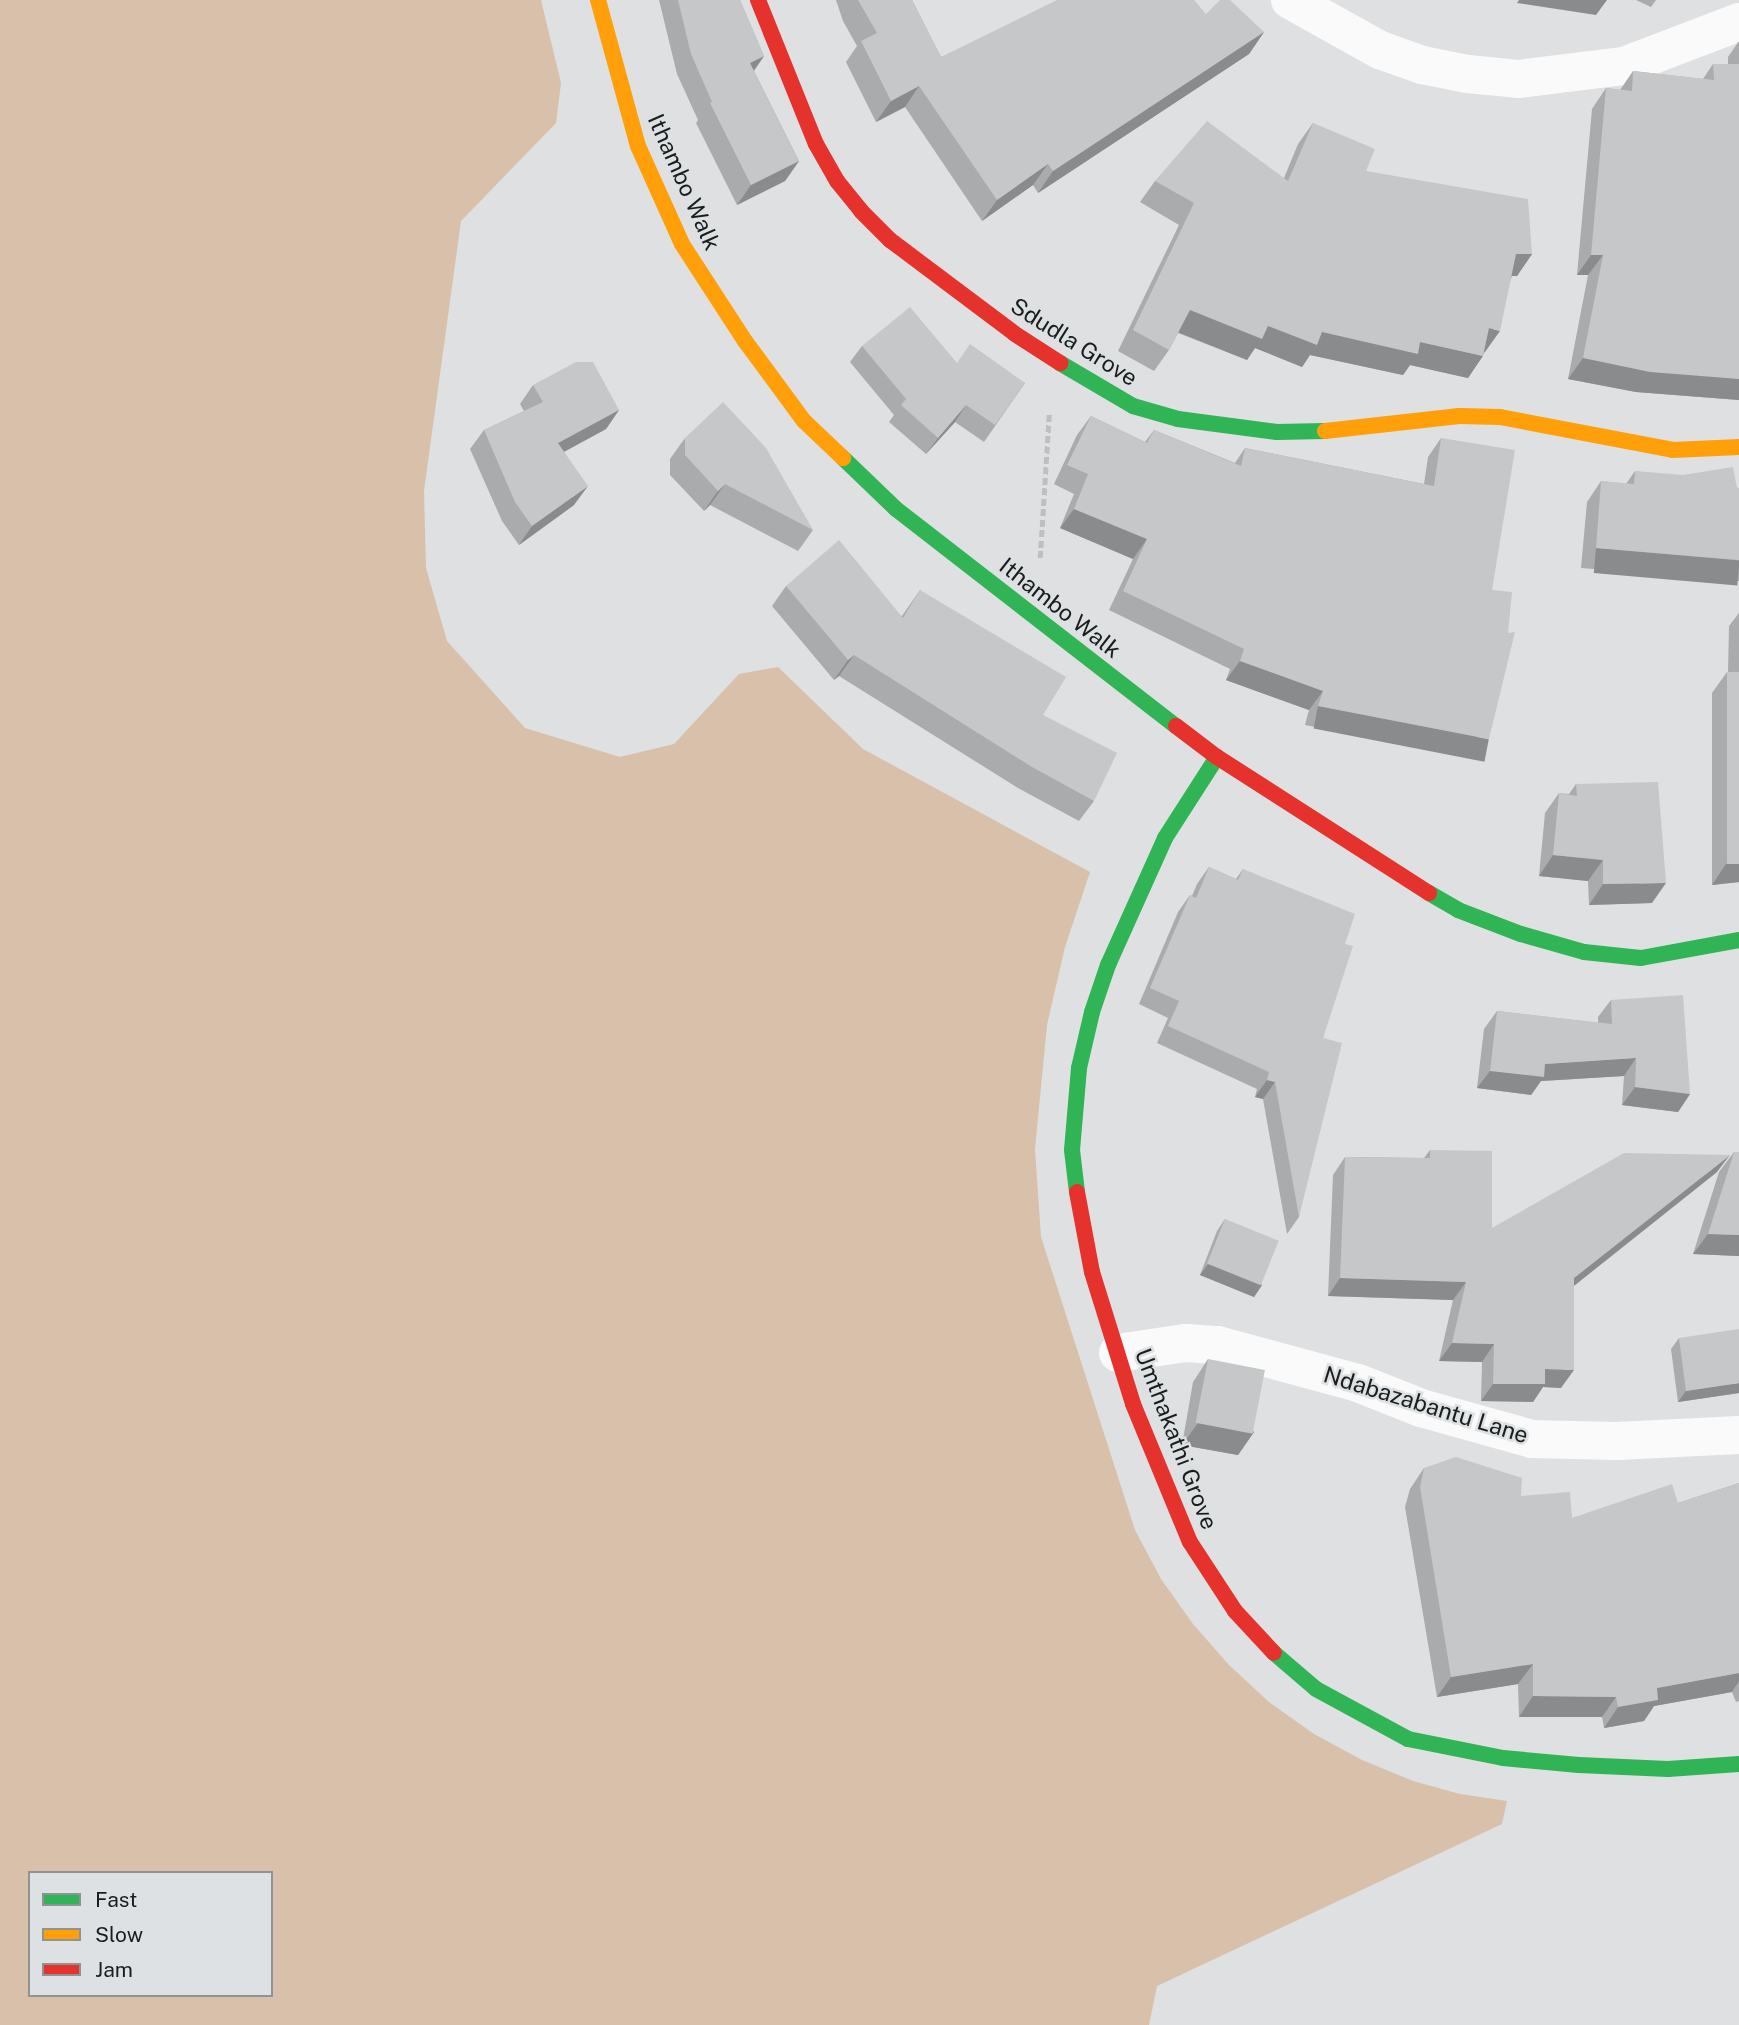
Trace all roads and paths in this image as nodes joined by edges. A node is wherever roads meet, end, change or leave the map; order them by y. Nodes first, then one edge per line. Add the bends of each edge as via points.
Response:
1 (598, 0) edge
2 (758, 0) edge
3 (1290, 0) edge
4 (1739, 22) edge
5 (1054, 360) junction
6 (1739, 447) edge
7 (1037, 620) junction
8 (1217, 757) junction
9 (1739, 940) edge
10 (1118, 1353) junction
11 (1739, 1435) edge
12 (1739, 1764) edge

1 - 7 street, Ithambo Walk via 638,146 682,244 745,341 804,421 896,509
2 - 5 street, Sdudla Grove via 816,144 853,201 890,240
3 - 4 street via 1380,50 1422,65 1518,79 1624,66
5 - 6 street, Sdudla Grove via 1133,406 1231,429 1316,432 1459,416 1500,417 1673,450
5 - 7 path
7 - 8 street, Ithambo Walk
8 - 9 street, Ithambo Walk via 1394,873 1458,910 1521,934 1584,951 1641,958
8 - 10 street, Umthakathi Grove via 1164,838 1092,1012 1079,1068 1072,1150 1080,1218
10 - 11 street, Ndabazabantu Lane via 1186,1343 1218,1345 1358,1383 1421,1408 1532,1439 1617,1441
10 - 12 street, Umthakathi Grove via 1137,1415 1190,1542 1235,1611 1269,1649 1316,1689 1408,1739 1462,1752 1668,1769

